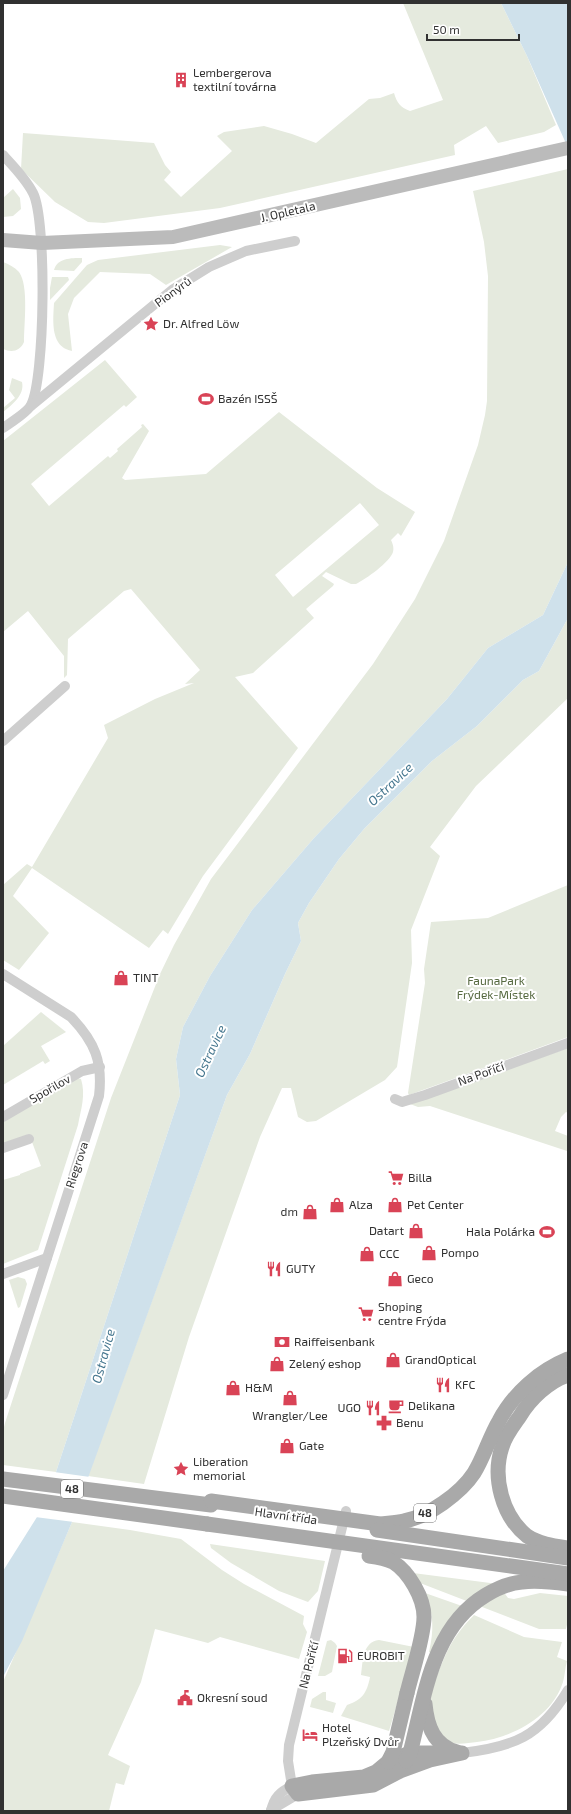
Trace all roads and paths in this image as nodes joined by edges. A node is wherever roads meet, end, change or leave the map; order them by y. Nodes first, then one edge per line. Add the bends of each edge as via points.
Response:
1 (568, 148) edge
2 (3, 155) edge
3 (3, 240) edge
4 (295, 241) dead end
5 (42, 243) junction
6 (31, 406) junction
7 (3, 428) edge
8 (65, 686) dead end
9 (3, 741) edge
10 (4, 975) edge
11 (568, 1043) edge
12 (100, 1067) junction
13 (395, 1099) dead end
14 (3, 1117) edge
15 (29, 1139) dead end
16 (3, 1148) edge
17 (47, 1258) junction
18 (3, 1274) edge
19 (568, 1359) edge
20 (568, 1375) edge
21 (3, 1395) edge
22 (3, 1479) edge
23 (3, 1496) edge
24 (211, 1503) junction
25 (346, 1511) dead end
26 (206, 1527) junction
27 (568, 1548) edge
28 (568, 1558) edge
29 (568, 1574) edge
30 (568, 1584) edge
31 (568, 1690) edge
32 (424, 1698) junction
33 (398, 1733) junction
34 (410, 1753) junction
35 (462, 1753) junction
36 (430, 1760) junction
37 (394, 1766) junction
38 (295, 1790) junction
39 (271, 1811) edge

1 - 5 main road, J. Opletala via 173,237
2 - 5 street via 33,194 38,208
3 - 5 main road, J. Opletala
4 - 6 street, Pionýrů via 246,251 209,267 172,290
5 - 6 street via 40,372
6 - 7 street, Pionýrů
8 - 9 street
10 - 12 street, Riegrova via 71,1017 95,1050
11 - 13 street, Na Poříčí via 425,1095 402,1102
12 - 14 street, Spořilov via 82,1071
12 - 17 street, Riegrova via 99,1096
15 - 16 street
17 - 18 street
17 - 21 street, Riegrova
19 - 24 main road, 48, bridge via 552,1365 529,1383 509,1404 498,1421 473,1474 451,1497 417,1517 380,1524
20 - 27 main road via 546,1387 527,1404 506,1437 499,1456 498,1469 504,1503 519,1528 539,1542
22 - 24 main road, 48 via 140,1498
23 - 26 main road, 48
24 - 28 main road, Hlavní třída / 48, bridge
25 - 38 street, Na Poříčí via 289,1745 288,1760
26 - 29 main road, 48, bridge
26 - 33 main road, 48, bridge via 250,1540 378,1557 398,1566 417,1594 424,1618
30 - 32 main road via 521,1582 495,1590 474,1603 445,1637 432,1667
31 - 35 street via 550,1715 525,1738 493,1748
32 - 34 main road
32 - 35 main road via 428,1723 434,1737 447,1748
33 - 34 main road via 402,1744
33 - 37 main road, 48 via 393,1752
34 - 35 main road
34 - 36 main road
34 - 37 main road
35 - 36 main road
36 - 37 main road
37 - 38 main road via 373,1785
38 - 39 street

